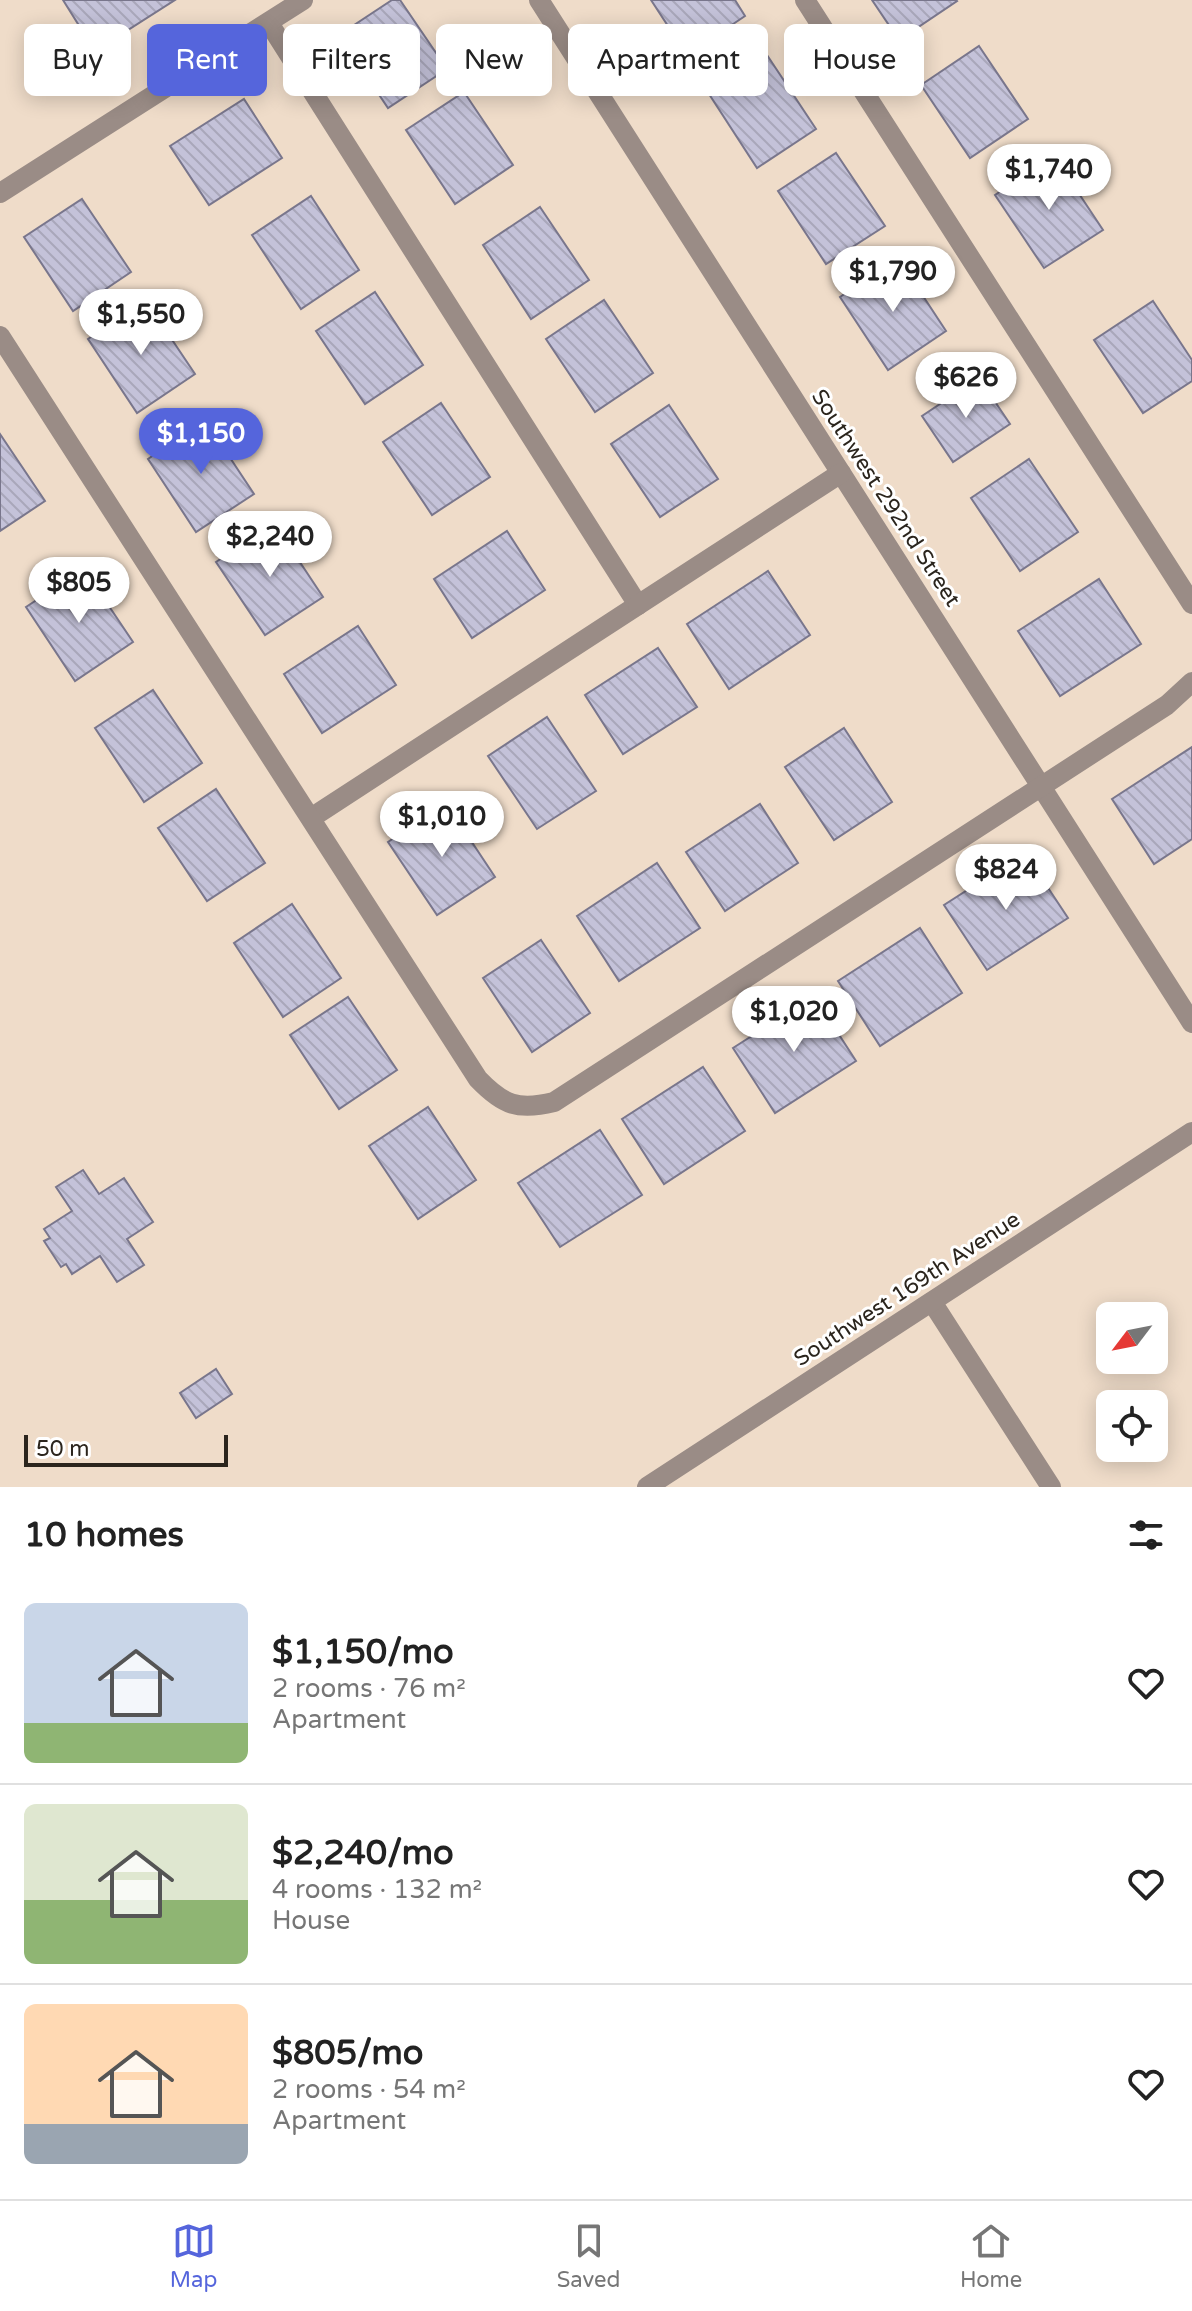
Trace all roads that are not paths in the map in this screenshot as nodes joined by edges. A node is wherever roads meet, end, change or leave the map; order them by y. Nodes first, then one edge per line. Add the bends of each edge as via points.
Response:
1 (303, 0) edge
2 (539, 0) edge
3 (805, 0) edge
4 (269, 23) junction
5 (0, 193) edge
6 (0, 336) edge
7 (841, 473) junction
8 (1192, 604) edge
9 (638, 605) junction
10 (1192, 682) edge
11 (1041, 787) junction
12 (311, 818) junction
13 (1192, 1023) edge
14 (1192, 1132) edge
15 (932, 1302) junction
16 (647, 1487) edge
17 (1051, 1487) edge

1 - 4 street
2 - 7 street, Southwest 292nd Street
3 - 8 street
4 - 5 street
4 - 9 street
6 - 12 street
7 - 9 street
7 - 11 street, Southwest 292nd Street
9 - 12 street
10 - 11 street via 1167,705
11 - 12 street via 554,1102 533,1107 495,1097 478,1079
11 - 13 street, Southwest 292nd Street
14 - 15 street, Southwest 169th Avenue
15 - 16 street, Southwest 169th Avenue
15 - 17 street

